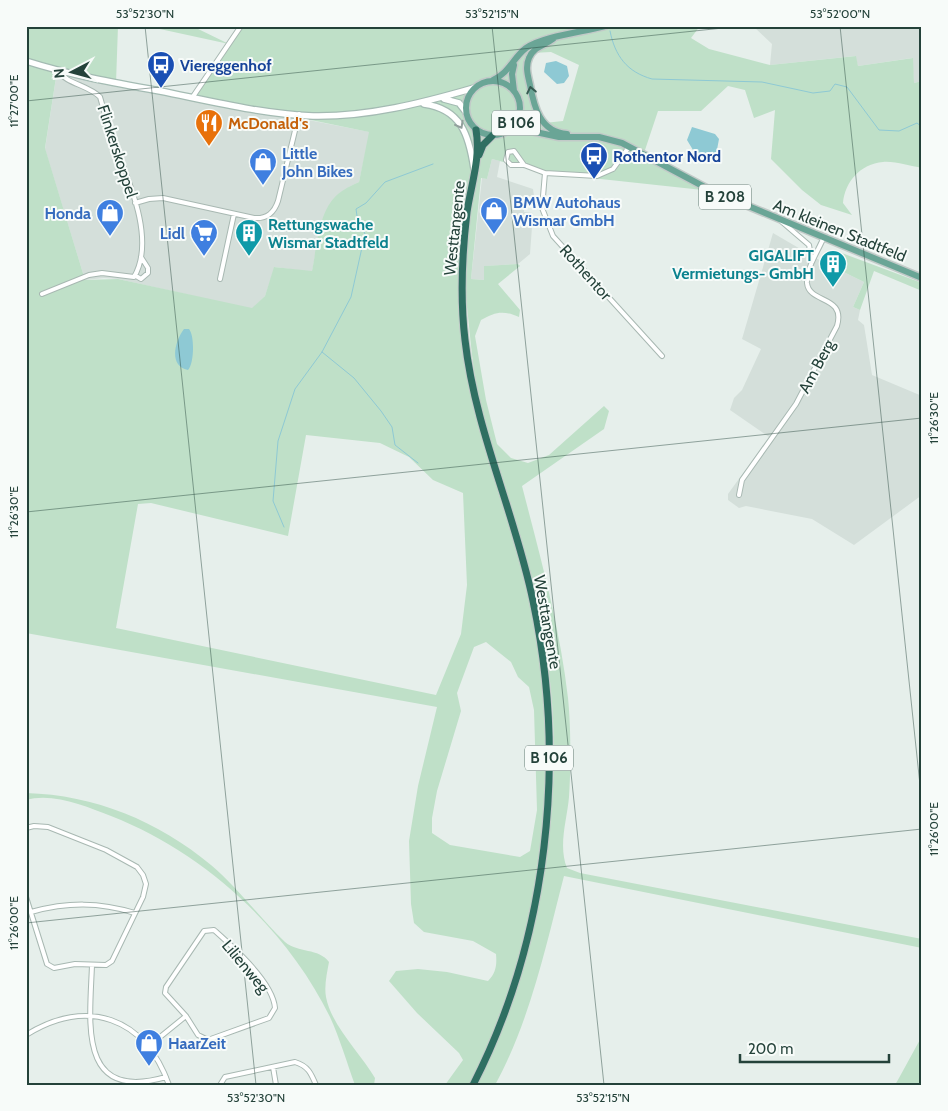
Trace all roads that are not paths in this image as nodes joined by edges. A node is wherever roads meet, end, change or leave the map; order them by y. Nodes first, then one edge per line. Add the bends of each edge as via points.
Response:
1 (241, 26) edge
2 (605, 26) edge
3 (553, 39) junction
4 (518, 56) junction
5 (26, 61) edge
6 (58, 71) junction
7 (492, 81) junction
8 (474, 88) junction
9 (514, 90) junction
10 (192, 98) junction
11 (440, 98) junction
12 (419, 103) junction
13 (466, 112) junction
14 (520, 112) junction
15 (299, 114) junction
16 (510, 129) junction
17 (476, 130) junction
18 (541, 133) junction
19 (492, 136) junction
20 (587, 137) junction
21 (630, 146) junction
22 (476, 163) junction
23 (524, 165) junction
24 (474, 173) junction
25 (545, 173) junction
26 (135, 203) junction
27 (234, 214) junction
28 (781, 221) junction
29 (823, 239) junction
30 (141, 255) junction
31 (811, 267) junction
32 (136, 276) junction
33 (921, 278) edge
34 (220, 279) dead end
35 (42, 294) dead end
36 (662, 356) dead end
37 (739, 495) dead end
38 (26, 828) edge
39 (26, 897) edge
40 (31, 912) junction
41 (135, 912) junction
42 (92, 965) junction
43 (90, 1015) junction
44 (186, 1016) junction
45 (26, 1035) edge
46 (149, 1046) junction
47 (273, 1067) junction
48 (166, 1077) junction
49 (169, 1085) edge
50 (220, 1085) edge
51 (276, 1085) edge
52 (316, 1085) edge
53 (473, 1085) edge

1 - 10 street
2 - 3 main road, B 106
3 - 4 main road, B 106 via 531,46
20 -> 3 main road, B 106 via 554,131 544,123 535,108 527,62 534,50
4 - 7 main road, B 106 via 507,72
4 - 9 main road, B 106 via 512,74
5 - 6 main road
6 - 10 main road
6 - 26 street, Flinkerskoppel via 100,97
7 - 8 main road, B 106
7 - 9 main road, B 106 via 504,83
8 - 11 main road
8 - 13 main road via 467,99
9 - 14 main road, B 106
10 - 15 main road
11 - 12 main road
11 - 13 main road via 454,100
12 - 15 main road via 365,113
12 -> 24 main road via 441,107 454,114 468,143
13 - 17 main road, B 106
14 - 16 main road, B 106
14 - 18 main road via 528,124
15 - 27 street via 274,210 262,218
16 - 18 main road, B 208
16 - 19 main road, B 106
17 - 19 main road, B 106
17 - 22 highway, Westtangente / B 106
18 - 20 main road, B 208
19 - 22 highway, Westtangente / B 106
20 - 21 main road, Am kleinen Stadtfeld / B 208 via 612,139
21 - 25 street via 613,169 600,175
21 - 28 main road, Am kleinen Stadtfeld / B 208 via 712,192
22 - 24 highway, Westtangente / B 106
23 - 23 street via 514,151 506,155 511,165
23 - 25 street
24 - 53 highway, Westtangente / B 106 via 462,278 468,368 482,428 533,601 549,728 547,812 533,912 510,996
25 - 36 street, Rothentor via 542,208 553,236
26 - 27 street via 163,198
26 - 30 street, Flinkerskoppel via 142,236
27 - 34 street
28 - 29 main road, Am kleinen Stadtfeld / B 208
28 - 31 street via 809,245
29 - 31 street, Am Berg
29 - 33 main road, Am kleinen Stadtfeld / B 208
30 - 32 street, Flinkerskoppel
30 - 32 street, Flinkerskoppel via 148,273 141,279
31 - 37 street, Am Berg via 807,279 809,288 836,308 839,316 837,326 796,404 742,480
32 - 35 street via 89,275
38 - 41 street via 41,826 64,832 137,867 146,884
39 - 40 street
40 - 41 street via 52,906 86,903 112,905
40 - 42 street via 47,964 54,968
41 - 42 street via 112,962
42 - 43 street
43 - 45 street via 57,1019
43 - 46 street via 127,1026
43 - 48 street via 93,1051 112,1075 134,1083
44 - 44 street, Lilienweg via 198,1035 208,1040 269,1018 275,1008 260,978 235,948 214,930 204,931 166,987 166,996
44 - 46 street
46 - 48 street
47 - 50 street via 224,1077
47 - 51 street
47 - 52 street via 295,1062 304,1065
48 - 49 street

